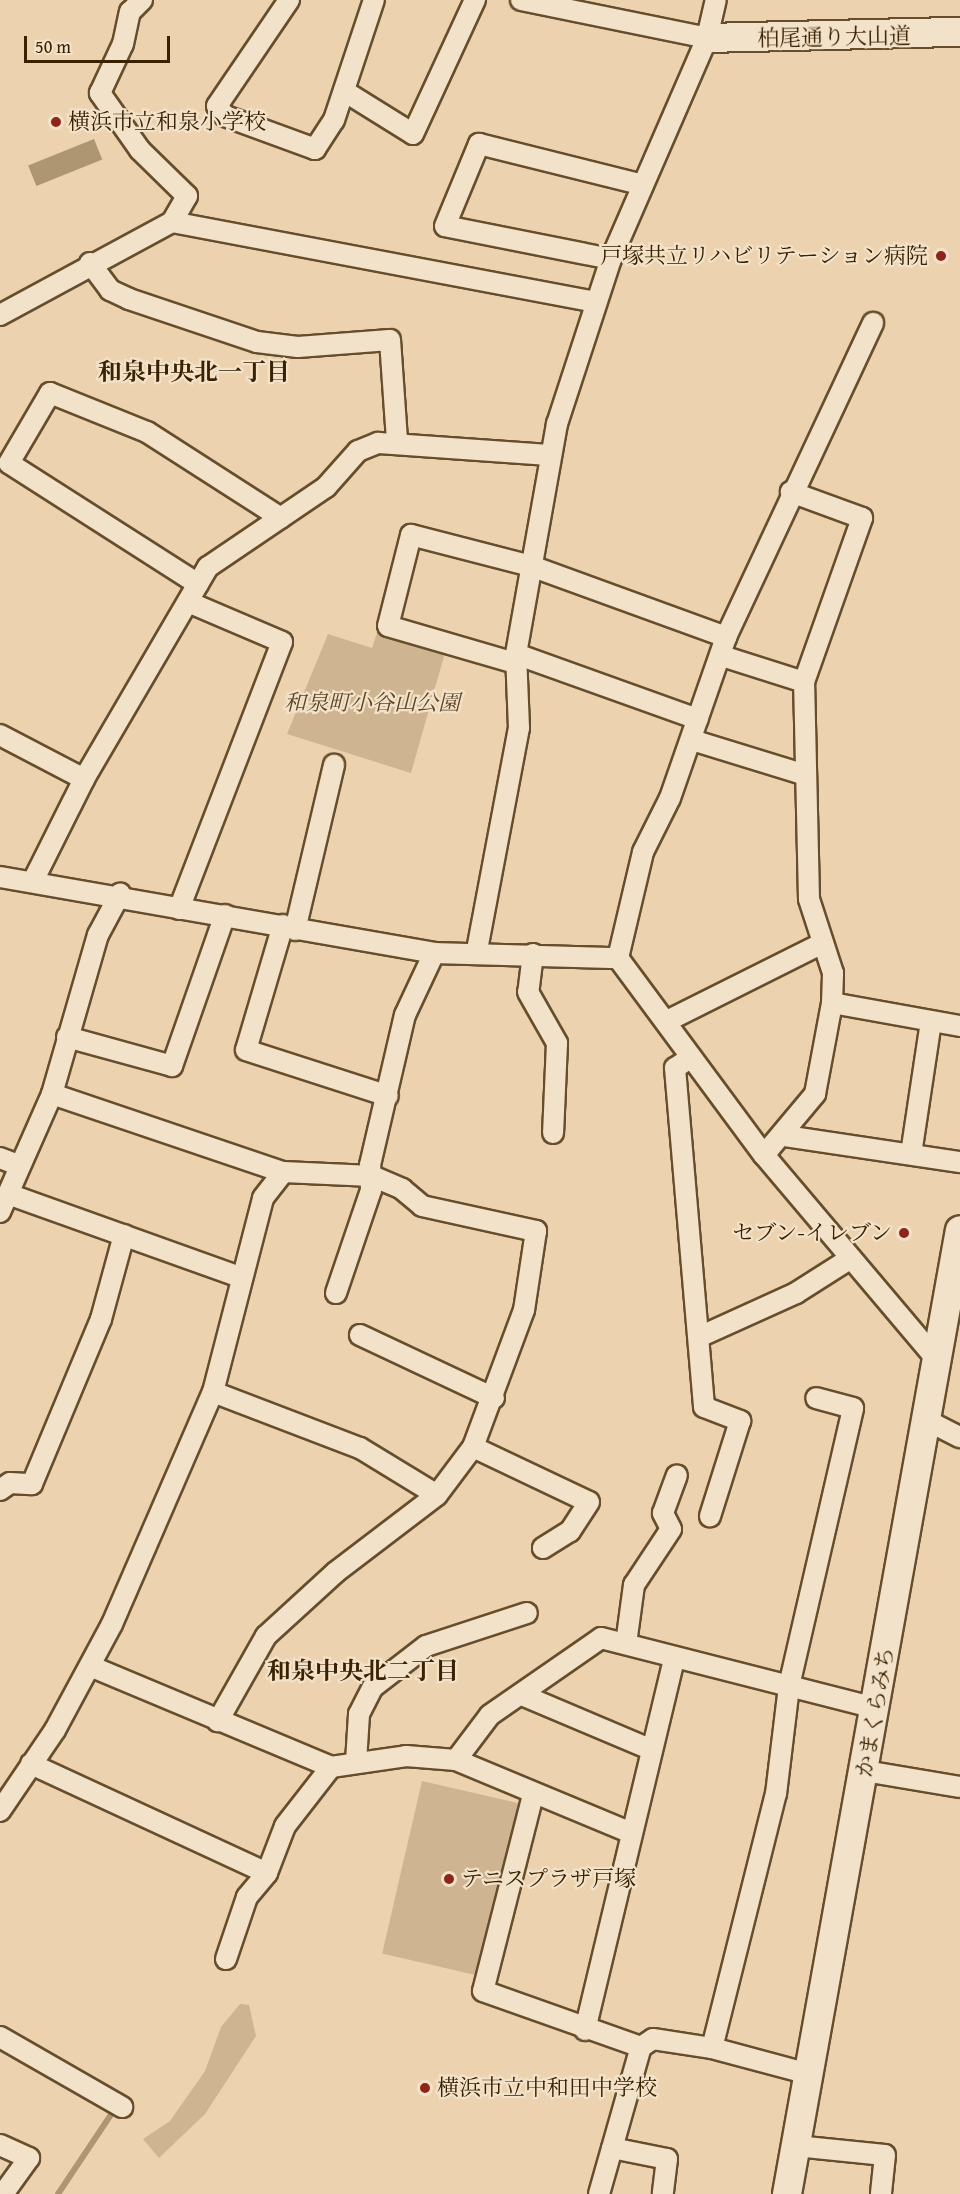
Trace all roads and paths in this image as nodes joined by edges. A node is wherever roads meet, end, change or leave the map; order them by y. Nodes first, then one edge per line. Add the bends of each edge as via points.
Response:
1 (142, 0) edge
2 (289, 0) edge
3 (374, 0) edge
4 (475, 0) edge
5 (521, 0) edge
6 (716, 0) edge
7 (960, 32) edge
8 (707, 38) junction
9 (344, 91) junction
10 (643, 184) junction
11 (172, 222) junction
12 (611, 259) junction
13 (90, 263) junction
14 (596, 302) junction
15 (0, 315) edge
16 (873, 323) dead end
17 (397, 441) junction
18 (550, 455) junction
19 (791, 492) junction
20 (281, 518) junction
21 (531, 566) junction
22 (198, 584) junction
23 (188, 602) junction
24 (726, 637) junction
25 (722, 656) junction
26 (515, 658) junction
27 (804, 682) junction
28 (698, 719) junction
29 (0, 735) edge
30 (692, 740) junction
31 (334, 765) dead end
32 (806, 775) junction
33 (84, 779) junction
34 (0, 877) edge
35 (34, 879) junction
36 (120, 894) junction
37 (179, 909) junction
38 (225, 915) junction
39 (289, 927) junction
40 (823, 943) junction
41 (477, 950) junction
42 (434, 953) junction
43 (533, 954) junction
44 (618, 957) junction
45 (832, 1003) junction
46 (931, 1021) junction
47 (667, 1022) junction
48 (960, 1026) edge
49 (67, 1037) junction
50 (690, 1058) junction
51 (52, 1094) junction
52 (388, 1096) junction
53 (553, 1133) dead end
54 (785, 1136) junction
55 (910, 1154) junction
56 (764, 1155) junction
57 (9, 1162) edge
58 (960, 1162) edge
59 (283, 1172) junction
60 (372, 1176) junction
61 (4, 1203) edge
62 (960, 1230) edge
63 (124, 1235) junction
64 (848, 1260) junction
65 (240, 1277) junction
66 (336, 1293) dead end
67 (360, 1335) dead end
68 (699, 1337) junction
69 (937, 1360) junction
70 (213, 1392) junction
71 (494, 1398) junction
72 (816, 1398) dead end
73 (928, 1421) junction
74 (960, 1437) edge
75 (473, 1446) junction
76 (678, 1475) dead end
77 (0, 1490) edge
78 (437, 1495) junction
79 (710, 1516) dead end
80 (543, 1548) dead end
81 (527, 1613) dead end
82 (627, 1644) junction
83 (674, 1658) junction
84 (90, 1666) junction
85 (789, 1686) junction
86 (522, 1695) junction
87 (876, 1708) junction
88 (218, 1721) junction
89 (650, 1749) junction
90 (456, 1760) junction
91 (356, 1762) junction
92 (322, 1763) junction
93 (31, 1764) junction
94 (865, 1771) junction
95 (960, 1787) edge
96 (533, 1795) junction
97 (0, 1811) edge
98 (631, 1833) junction
99 (263, 1872) junction
100 (226, 1959) dead end
101 (585, 2030) junction
102 (0, 2037) edge
103 (641, 2047) junction
104 (712, 2048) junction
105 (809, 2074) junction
106 (122, 2107) dead end
107 (0, 2145) edge
108 (796, 2146) junction
109 (612, 2148) junction
110 (3, 2194) edge
111 (599, 2194) edge
112 (663, 2194) edge
113 (787, 2194) edge
114 (882, 2194) edge

1 - 11 street via 130,12 123,44 100,93 140,150 187,196
2 - 9 street via 217,106 225,116 315,149
3 - 9 street
4 - 9 street via 413,134
5 - 8 street
6 - 8 street
7 - 8 main road, 柏尾通り大山道
8 - 10 street
10 - 12 street
10 - 12 street via 479,144 445,226
11 - 13 street
11 - 14 street
12 - 14 street
13 - 15 street
13 - 17 street via 110,290 129,299 257,342 298,347 390,340
14 - 18 street
16 - 19 street
17 - 18 street
17 - 20 street via 358,451 326,487
18 - 21 street
19 - 24 street
19 - 27 street via 862,518
20 - 22 street via 208,567
20 - 22 street via 147,432 50,393 9,463
21 - 24 street
21 - 26 street
21 - 26 street via 411,535 388,626
22 - 23 street
23 - 33 street
23 - 37 street via 282,642
24 - 25 street
25 - 27 street
25 - 28 street
26 - 28 street
26 - 41 street via 519,728
27 - 32 street
28 - 30 street
29 - 33 street
30 - 32 street
30 - 44 street via 643,852
31 - 39 street
32 - 40 street via 809,899
33 - 35 street
34 - 35 street
35 - 36 street
36 - 37 street
36 - 49 street via 98,935
37 - 38 street
38 - 39 street
38 - 49 street via 172,1066
39 - 42 street
39 - 52 street via 246,1050
40 - 45 street via 833,973
40 - 47 street
41 - 42 street
41 - 43 street
42 - 52 street via 405,1015
43 - 44 street
43 - 53 street via 528,992 557,1043
44 - 47 street
45 - 46 street
45 - 54 street via 815,1094
46 - 48 street
46 - 55 street
47 - 50 street
49 - 51 street
50 - 56 street
50 - 68 street via 675,1068
51 - 57 street
51 - 59 street
52 - 60 street
54 - 55 street
54 - 56 street
55 - 58 street
56 - 64 street
57 - 61 street
59 - 60 street
59 - 65 street via 263,1198
60 - 66 street
60 - 71 street via 402,1189 422,1206 536,1231 524,1310
61 - 63 street
62 - 69 main road, かまくらみち
63 - 65 street
63 - 77 street via 100,1319 32,1484 9,1483
64 - 68 street via 796,1293
64 - 69 street
65 - 70 street
67 - 71 street
68 - 79 street via 704,1407 740,1421
69 - 73 main road, かまくらみち
70 - 78 street via 360,1448
70 - 84 street
71 - 75 street
72 - 85 street via 853,1408
73 - 74 street
73 - 87 main road, かまくらみち
75 - 78 street
75 - 80 street via 589,1502 570,1531
76 - 82 street via 663,1513 671,1529 634,1585
78 - 88 street via 336,1572 266,1636
81 - 91 street via 426,1646 373,1687 359,1714
82 - 83 street
82 - 86 street via 601,1638
83 - 85 street
83 - 89 street
84 - 88 street
84 - 93 street
85 - 87 street
85 - 104 street via 776,1794
86 - 89 street
86 - 90 street via 490,1715
87 - 94 main road, かまくらみち
88 - 92 street
89 - 98 street
90 - 91 street via 406,1756
90 - 96 street
91 - 92 street
92 - 99 street
93 - 97 street
93 - 99 street
94 - 95 street
94 - 105 main road, かまくらみち
96 - 98 street
96 - 101 street via 483,1991
98 - 101 street
99 - 100 street via 247,1897
101 - 103 street
102 - 106 street
103 - 104 street via 653,2039
103 - 109 street
104 - 105 street
105 - 108 main road, かまくらみち
107 - 110 street via 30,2158
108 - 113 main road, かまくらみち
108 - 114 street via 885,2155
109 - 111 street
109 - 112 street via 667,2159

